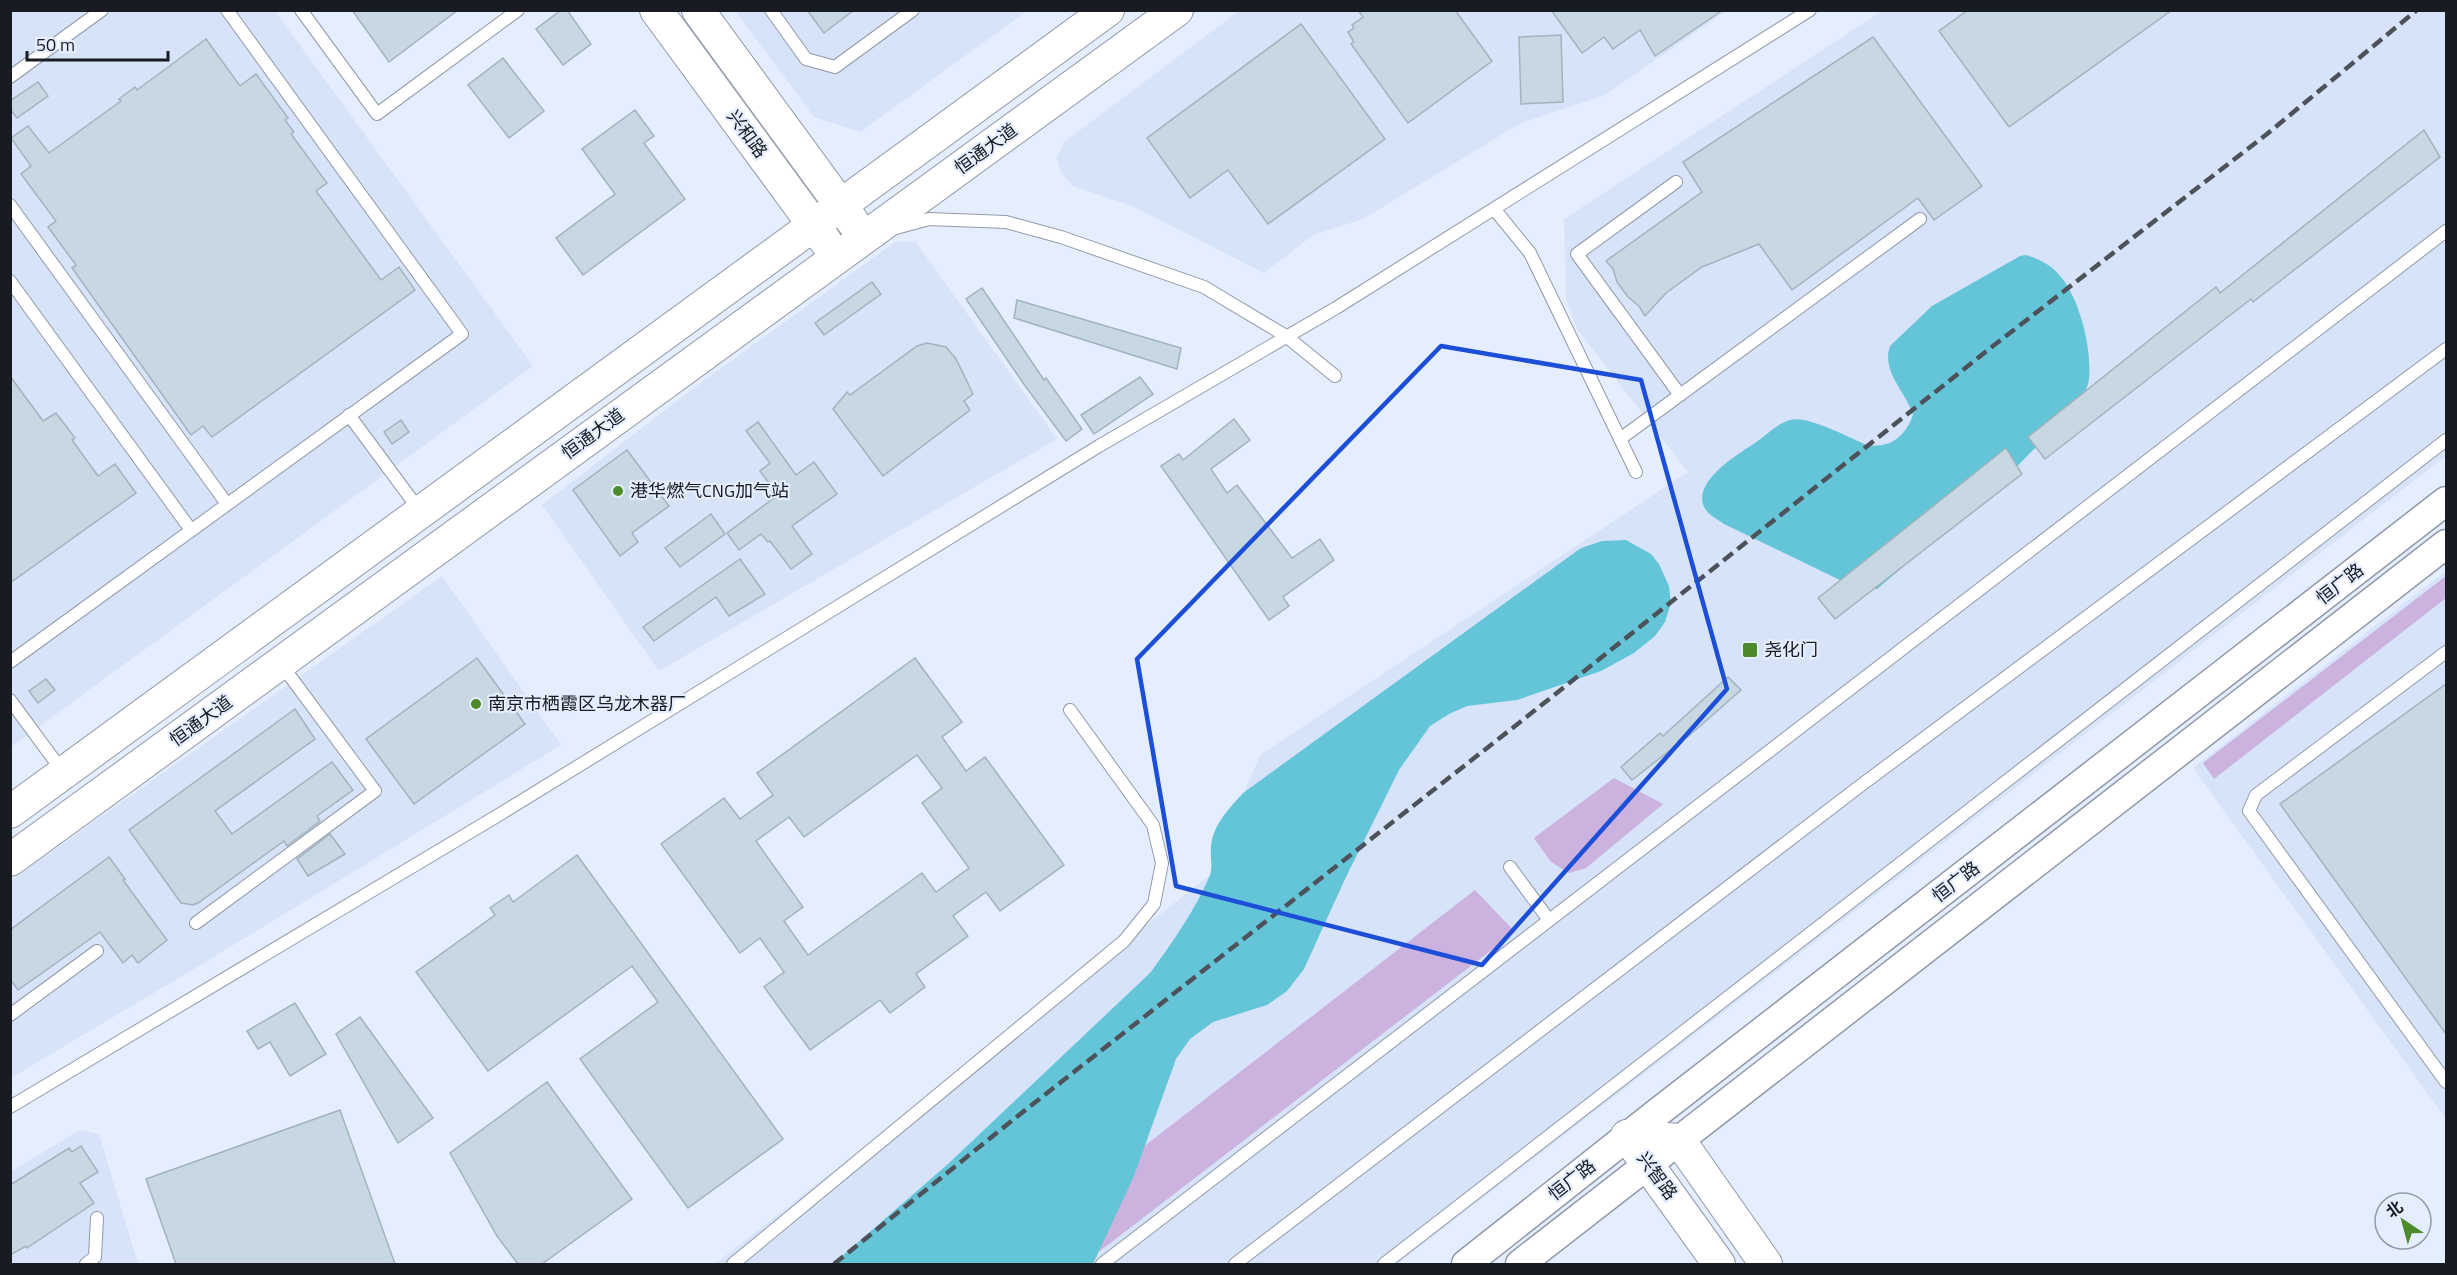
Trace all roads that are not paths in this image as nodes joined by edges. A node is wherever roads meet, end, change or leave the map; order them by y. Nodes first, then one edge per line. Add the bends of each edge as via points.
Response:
1 (102, 10) edge
2 (227, 10) edge
3 (301, 10) edge
4 (518, 10) edge
5 (656, 10) edge
6 (698, 10) edge
7 (771, 10) edge
8 (913, 10) edge
9 (1177, 10) edge
10 (1810, 10) edge
11 (1097, 14) edge
12 (10, 77) edge
13 (1676, 182) dead end
14 (10, 205) edge
15 (840, 205) junction
16 (1495, 210) junction
17 (1920, 219) dead end
18 (813, 224) junction
19 (2446, 231) edge
20 (864, 237) junction
21 (837, 257) junction
22 (10, 281) edge
23 (1286, 336) junction
24 (2446, 349) edge
25 (1335, 376) dead end
26 (1680, 395) junction
27 (350, 415) junction
28 (1620, 439) junction
29 (2446, 440) edge
30 (1636, 472) dead end
31 (2446, 501) edge
32 (227, 504) junction
33 (420, 512) junction
34 (191, 530) junction
35 (2446, 544) edge
36 (2446, 652) edge
37 (10, 662) edge
38 (280, 663) junction
39 (10, 700) edge
40 (1070, 710) dead end
41 (64, 773) junction
42 (10, 812) edge
43 (10, 860) edge
44 (1510, 867) dead end
45 (1549, 920) junction
46 (196, 923) dead end
47 (97, 951) dead end
48 (12, 1010) edge
49 (2446, 1082) edge
50 (10, 1107) edge
51 (1627, 1137) junction
52 (1679, 1140) junction
53 (1649, 1164) junction
54 (97, 1218) dead end
55 (86, 1264) edge
56 (733, 1264) edge
57 (1101, 1264) edge
58 (1235, 1264) edge
59 (1384, 1264) edge
60 (1466, 1264) edge
61 (1520, 1264) edge
62 (1719, 1264) edge
63 (1766, 1264) edge

1 - 12 lane
2 - 27 lane via 462,334
3 - 4 lane via 377,114
5 - 18 main road, 兴和路
6 - 15 main road, 兴和路
7 - 8 lane via 806,59 835,67
9 - 20 main road, 恒通大道
10 - 16 lane
11 - 15 main road
13 - 26 lane via 1577,254
14 - 32 lane
15 - 18 main road
15 - 20 main road, 兴和路
16 - 23 lane
16 - 28 lane via 1530,253
17 - 26 lane
18 - 21 main road, 兴和路
18 - 33 main road
19 - 45 lane
20 - 21 main road, 恒通大道
20 - 23 lane via 929,219 1006,222 1204,286
21 - 38 main road, 恒通大道
22 - 34 lane
23 - 25 lane
23 - 50 lane
24 - 58 lane via 1860,786
26 - 28 lane
27 - 32 lane
27 - 33 lane
28 - 30 lane
29 - 59 lane
31 - 51 street, 恒广路
32 - 34 lane
33 - 41 main road
34 - 37 lane
35 - 52 street, 恒广路
36 - 49 lane via 2256,795 2249,811
38 - 43 main road, 恒通大道
38 - 46 lane via 375,791
39 - 41 lane
40 - 56 lane via 1153,825 1162,864 1154,904 1124,941
41 - 42 main road
44 - 45 lane
45 - 57 lane
47 - 48 lane
51 - 52 main road, 兴智路
51 - 53 main road, 兴智路
51 - 60 street, 恒广路
52 - 53 street, 恒广路
52 - 63 main road
53 - 61 street, 恒广路
53 - 62 main road, 兴智路
54 - 55 lane via 95,1257

